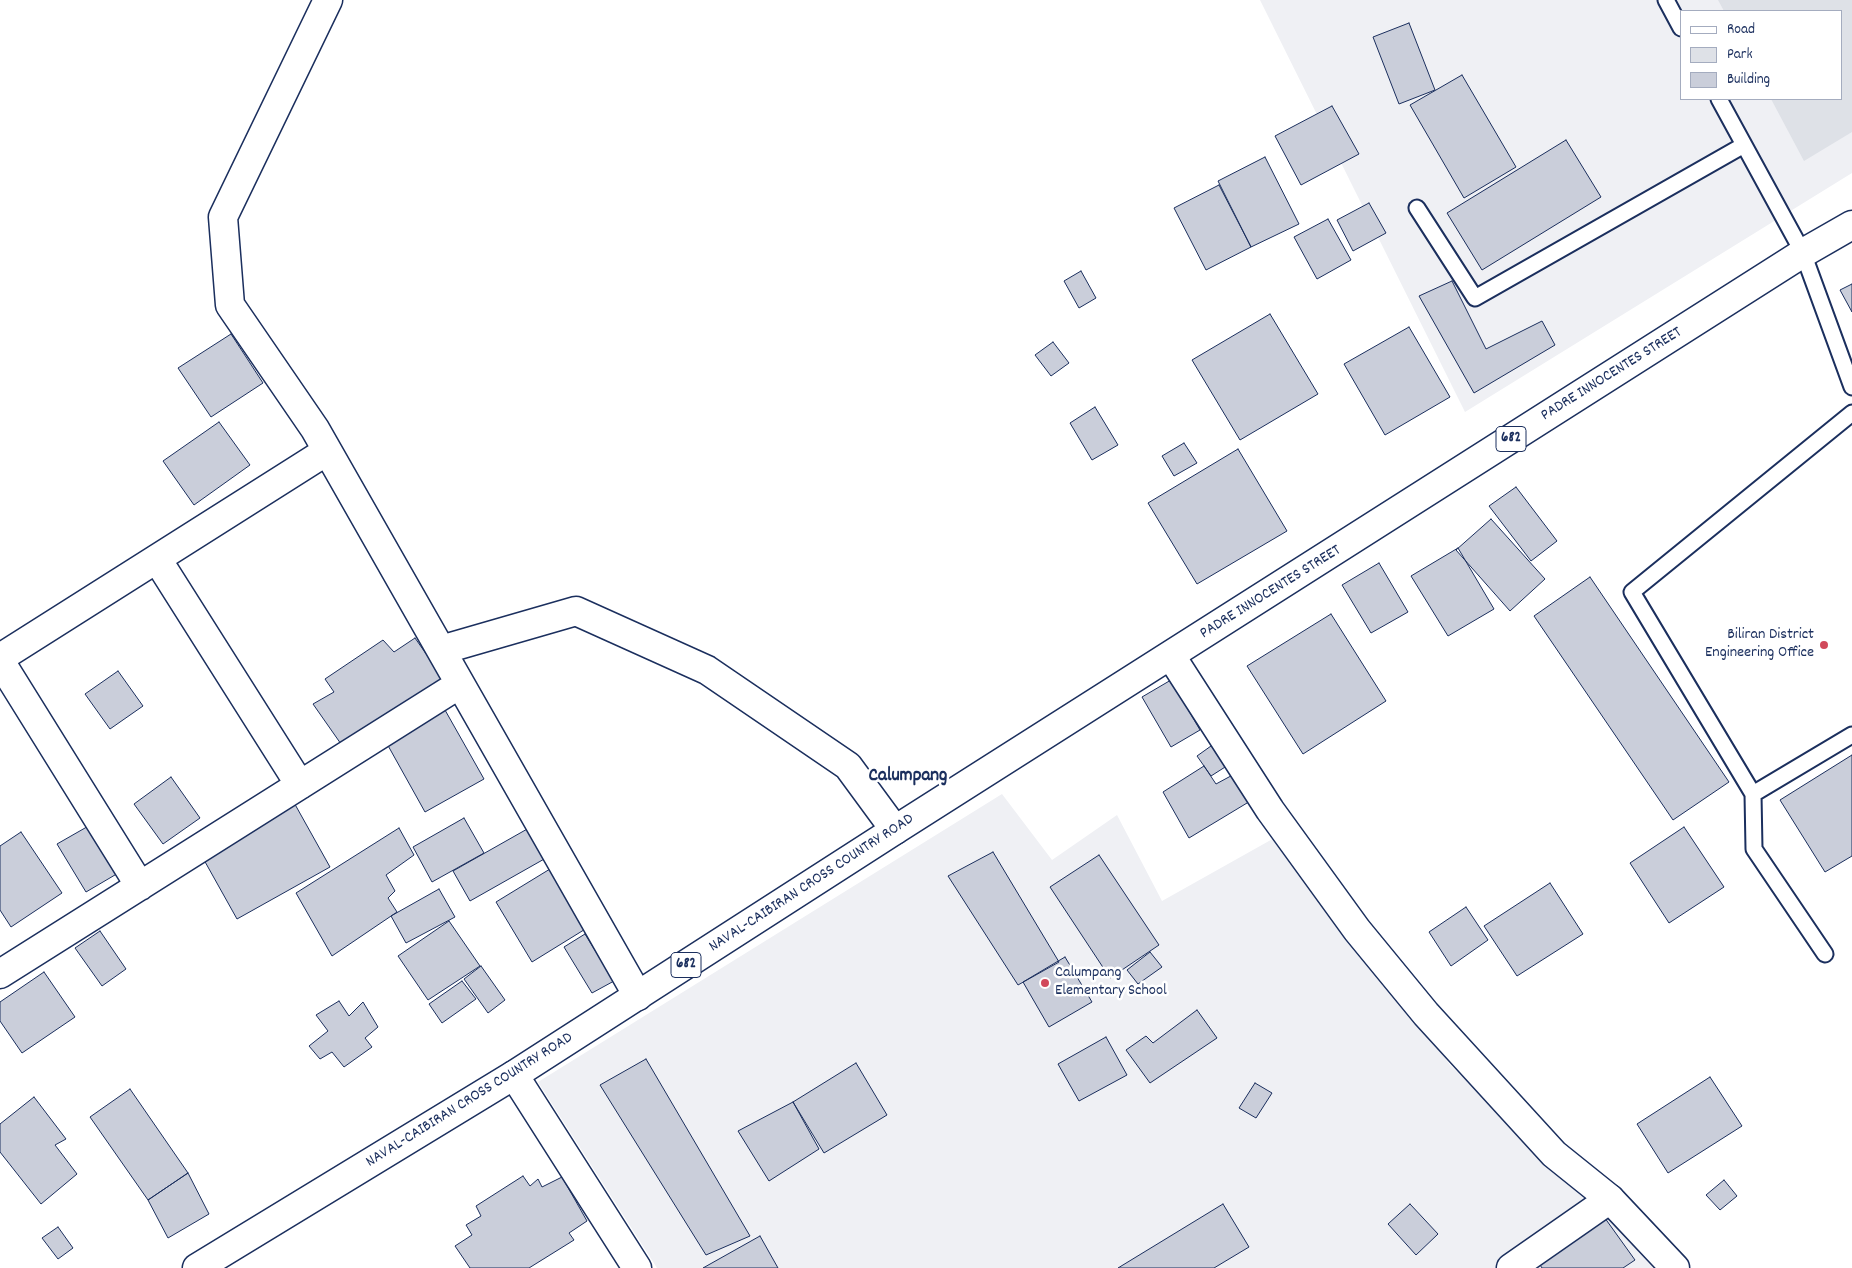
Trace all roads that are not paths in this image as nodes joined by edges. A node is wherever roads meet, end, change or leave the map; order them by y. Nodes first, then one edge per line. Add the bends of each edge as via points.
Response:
1 (328, 0) edge
2 (1666, 0) edge
3 (1680, 26) edge
4 (1720, 100) edge
5 (1744, 144) junction
6 (1417, 208) dead end
7 (1852, 225) edge
8 (1803, 253) junction
9 (1852, 387) edge
10 (1852, 413) edge
11 (327, 451) junction
12 (157, 559) junction
13 (440, 650) junction
14 (1172, 656) junction
15 (0, 660) edge
16 (460, 684) junction
17 (1852, 736) edge
18 (300, 785) junction
19 (1753, 794) junction
20 (895, 830) junction
21 (140, 886) junction
22 (1825, 954) dead end
23 (0, 974) edge
24 (638, 996) junction
25 (514, 1075) junction
26 (1610, 1199) junction
27 (197, 1268) edge
28 (637, 1268) edge
29 (1510, 1268) edge
30 (1675, 1268) edge

1 - 11 street via 223,217 230,306
2 - 3 lane
4 - 5 lane
5 - 6 lane via 1475,298
5 - 8 lane
7 - 8 street, PADRE INNOCENTES STREET / 682
8 - 9 lane
8 - 14 street, PADRE INNOCENTES STREET / 682
10 - 19 lane via 1632,592
11 - 12 street
11 - 13 street
12 - 15 street
12 - 18 street
13 - 16 street
13 - 20 street via 576,611 707,670 840,760 848,766
14 - 20 street, NAVAL-CAIBIRAN CROSS COUNTRY ROAD / 682
14 - 26 street via 1270,810 1357,930 1413,999 1554,1154
15 - 21 street
16 - 18 street
16 - 24 street
17 - 19 lane
18 - 21 street
19 - 22 lane via 1754,849
20 - 24 street, NAVAL-CAIBIRAN CROSS COUNTRY ROAD / 682
21 - 23 street
24 - 25 street, NAVAL-CAIBIRAN CROSS COUNTRY ROAD / 682
25 - 27 street, NAVAL-CAIBIRAN CROSS COUNTRY ROAD / 682
25 - 28 street
26 - 29 street
26 - 30 street

